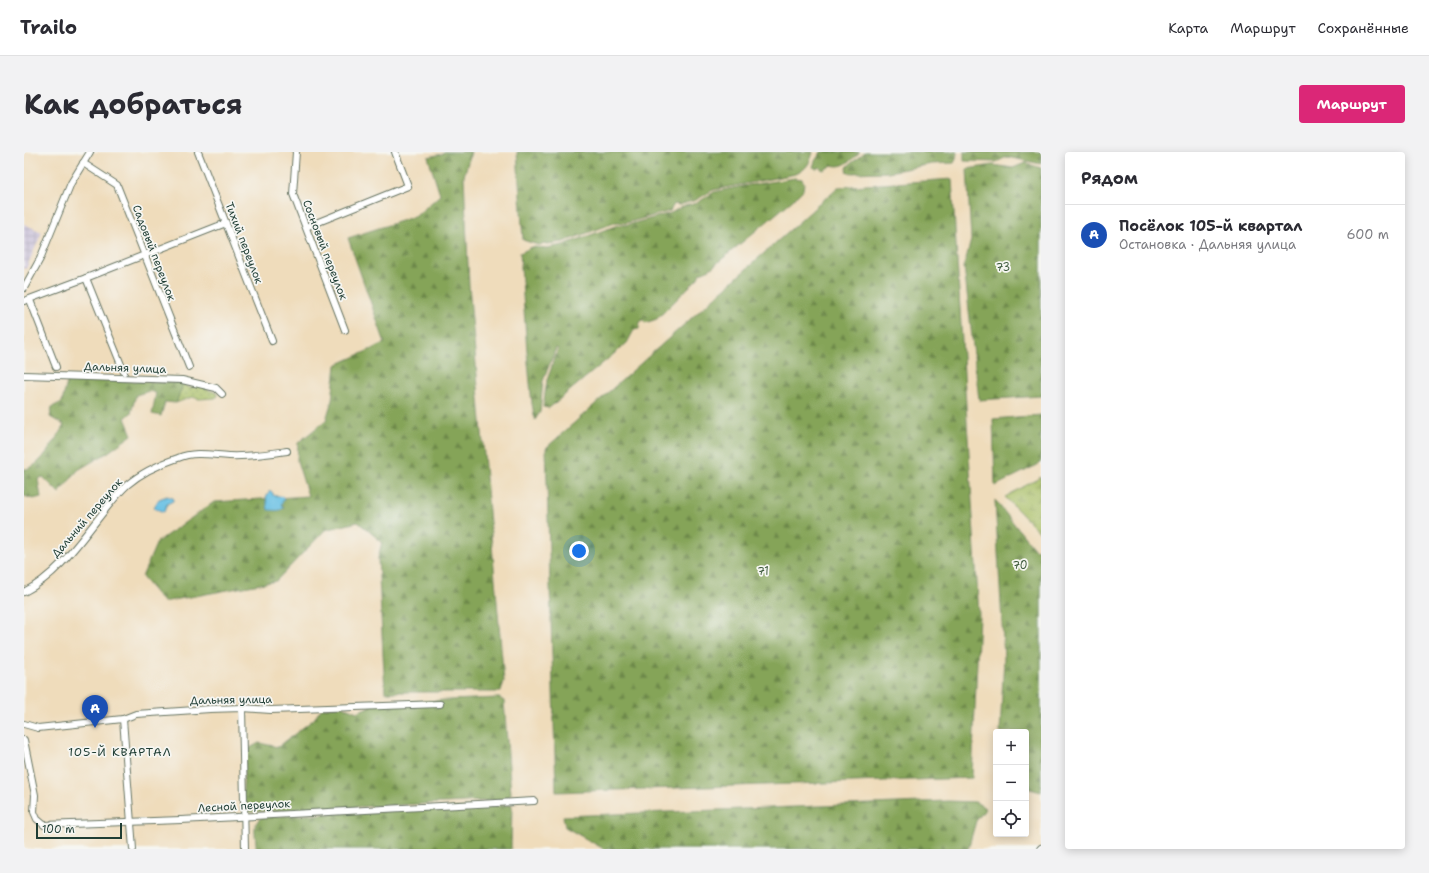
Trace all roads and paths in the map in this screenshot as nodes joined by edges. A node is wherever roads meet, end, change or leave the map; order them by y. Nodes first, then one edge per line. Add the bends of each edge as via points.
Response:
1 (90, 152) edge
2 (198, 152) edge
3 (296, 152) edge
4 (396, 152) edge
5 (83, 163) junction
6 (226, 222) junction
7 (306, 226) junction
8 (144, 254) junction
9 (86, 278) junction
10 (24, 288) edge
11 (27, 300) edge
12 (345, 330) dead end
13 (272, 341) dead end
14 (56, 367) dead end
15 (189, 367) dead end
16 (124, 372) dead end
17 (24, 375) edge
18 (222, 394) dead end
19 (287, 451) dead end
20 (24, 592) edge
21 (440, 704) dead end
22 (242, 708) junction
23 (123, 719) junction
24 (24, 724) edge
25 (24, 740) edge
26 (534, 802) dead end
27 (245, 816) junction
28 (131, 822) junction
29 (133, 849) edge
30 (245, 849) edge

1 - 5 street
2 - 6 street, Тихий переулок
3 - 7 street, Сосновый переулок via 293,194
4 - 7 street via 408,186
5 - 8 street, Садовый переулок via 117,185
5 - 10 street via 71,183 40,259
6 - 8 street
6 - 13 street, Тихий переулок
7 - 12 street, Сосновый переулок
8 - 9 street
8 - 15 street, Садовый переулок
9 - 11 street
9 - 16 street
11 - 14 street
17 - 18 street, Дальняя улица via 182,380 216,388
19 - 20 street, Дальний переулок via 229,456 201,453 179,457 139,476 114,499 71,554 40,584
21 - 22 street, Дальняя улица via 271,710
22 - 23 street, Дальняя улица via 136,714
22 - 27 street
23 - 24 street, Дальняя улица via 38,728
23 - 28 street
25 - 28 street, Лесной переулок via 35,795 34,812 41,823 44,825
26 - 27 street, Лесной переулок
27 - 28 street, Лесной переулок
27 - 30 street
28 - 29 street

